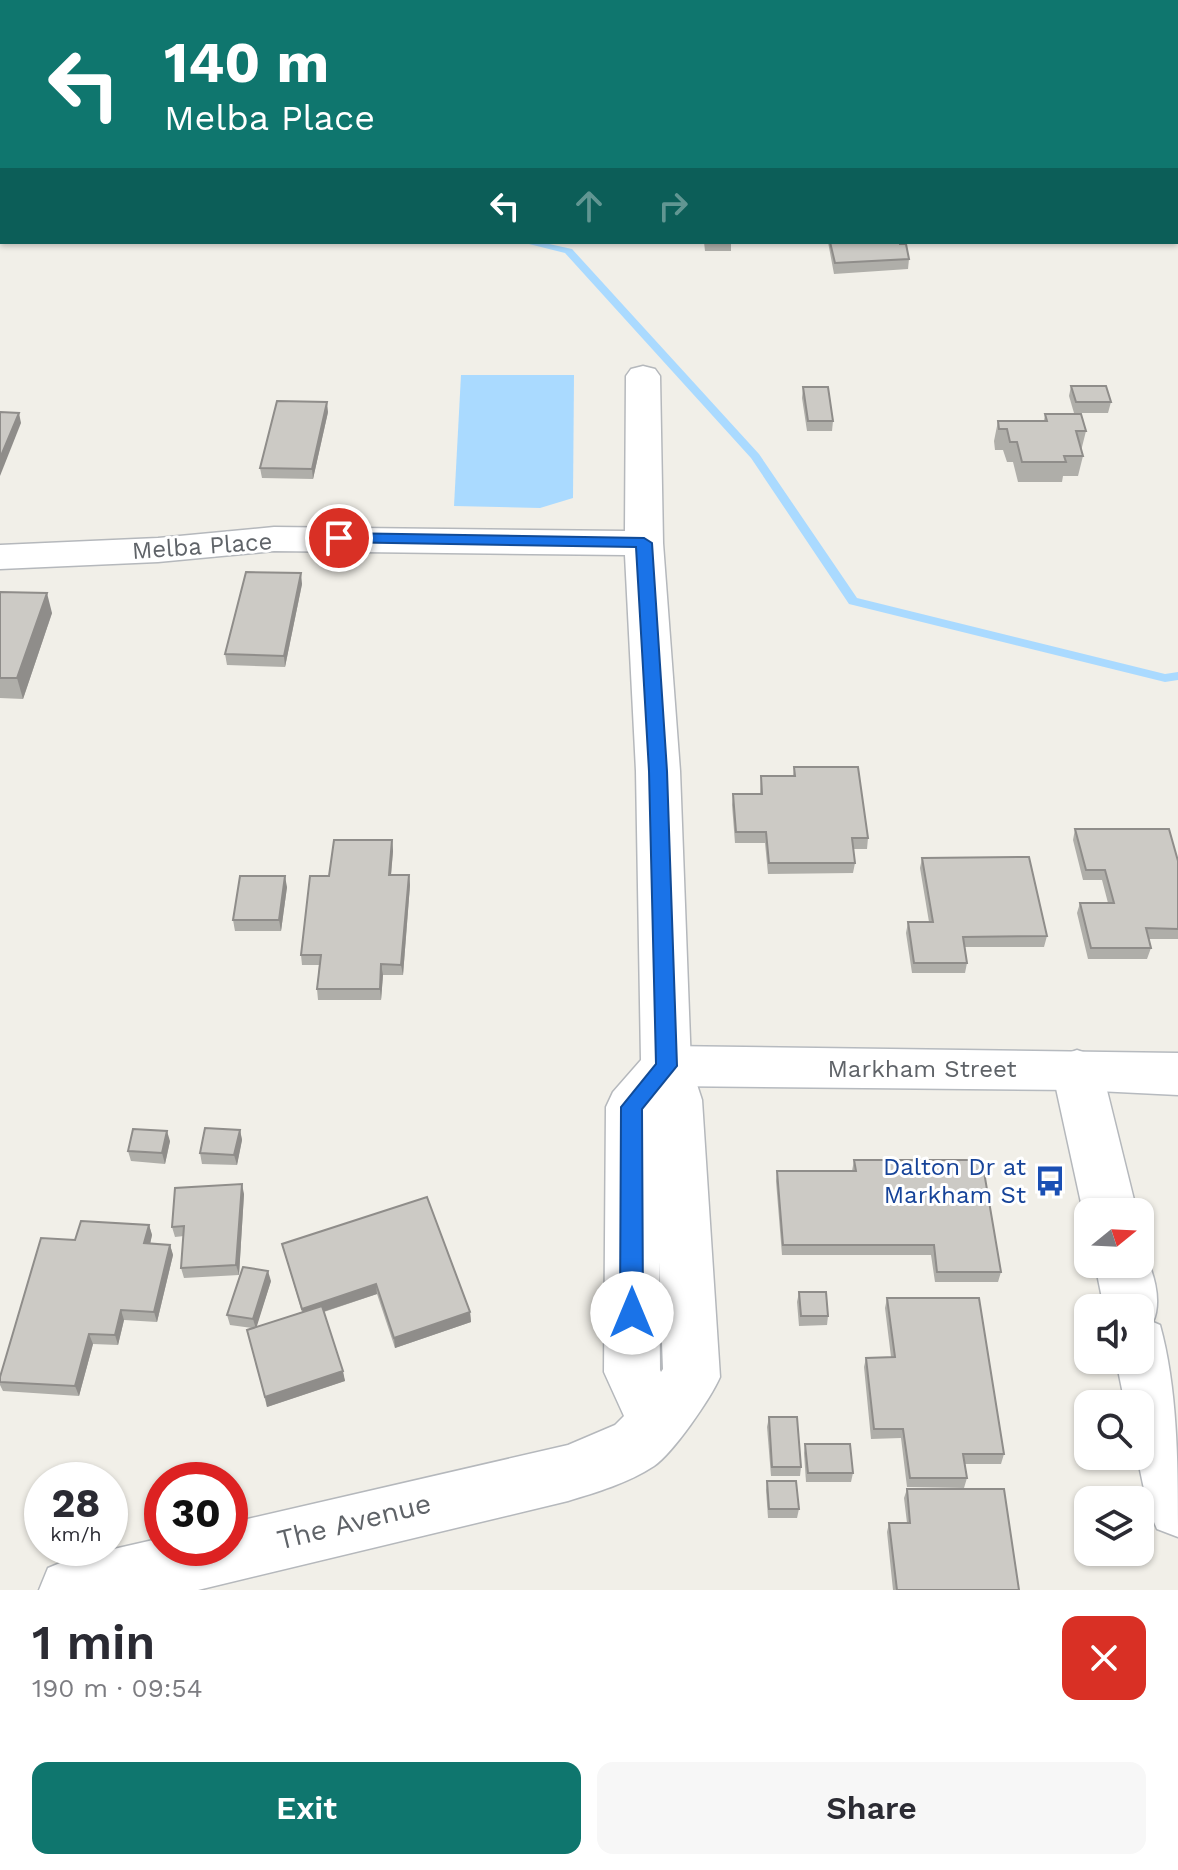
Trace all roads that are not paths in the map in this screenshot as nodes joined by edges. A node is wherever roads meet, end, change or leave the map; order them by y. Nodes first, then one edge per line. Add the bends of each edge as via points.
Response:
1 (643, 376) dead end
2 (644, 543) junction
3 (0, 557) edge
4 (666, 1066) junction
5 (1077, 1070) junction
6 (1178, 1074) edge
7 (1107, 1198) edge
8 (1147, 1374) edge
9 (1178, 1508) edge
10 (70, 1590) edge

1 - 2 street
2 - 3 street, Melba Place via 274,539
2 - 4 street via 658,771
4 - 5 street, Markham Street
4 - 10 street, The Avenue via 677,1100 692,1377 645,1432 605,1461 568,1473
5 - 6 street, Markham Street
5 - 7 street
8 - 9 street

